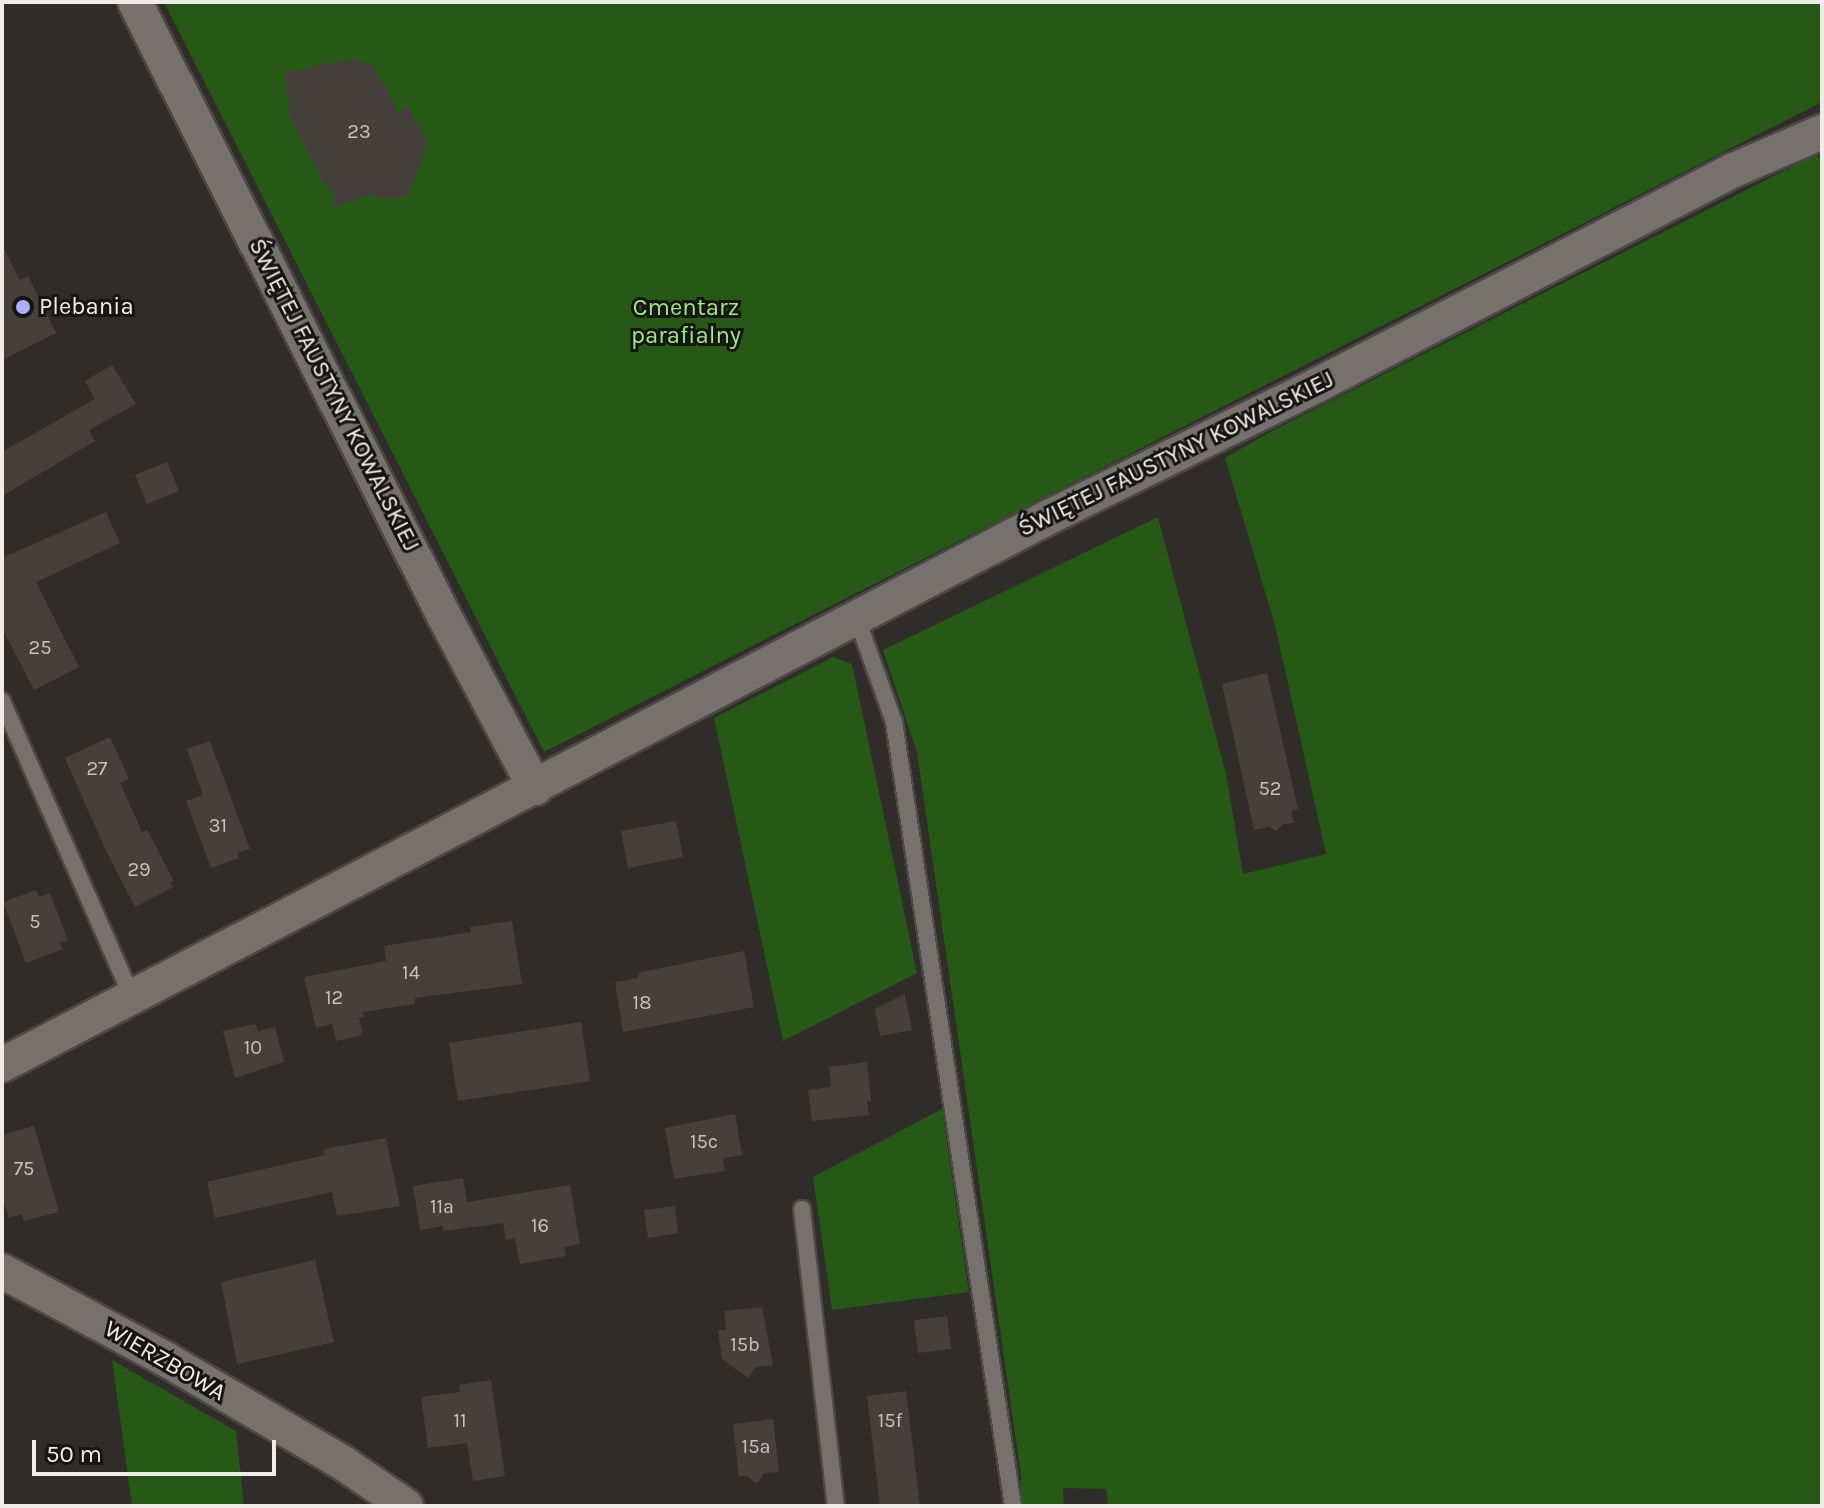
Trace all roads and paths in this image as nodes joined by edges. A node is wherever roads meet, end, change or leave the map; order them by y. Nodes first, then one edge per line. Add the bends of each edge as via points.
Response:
1 (135, 2) edge
2 (1822, 132) edge
3 (856, 616) junction
4 (2, 701) edge
5 (535, 788) junction
6 (133, 999) junction
7 (2, 1065) edge
8 (802, 1209) dead end
9 (2, 1271) edge
10 (406, 1506) edge
11 (836, 1506) edge
12 (1013, 1506) edge

1 - 5 street, ŚWIĘTEJ FAUSTYNY KOWALSKIEJ
2 - 3 street, ŚWIĘTEJ FAUSTYNY KOWALSKIEJ via 1734,170
3 - 5 street, ŚWIĘTEJ FAUSTYNY KOWALSKIEJ
3 - 12 lane via 894,722
4 - 6 lane
5 - 6 street, ŚWIĘTEJ FAUSTYNY KOWALSKIEJ
6 - 7 street, ŚWIĘTEJ FAUSTYNY KOWALSKIEJ
8 - 11 lane
9 - 10 street, WIERZBOWA via 167,1360

